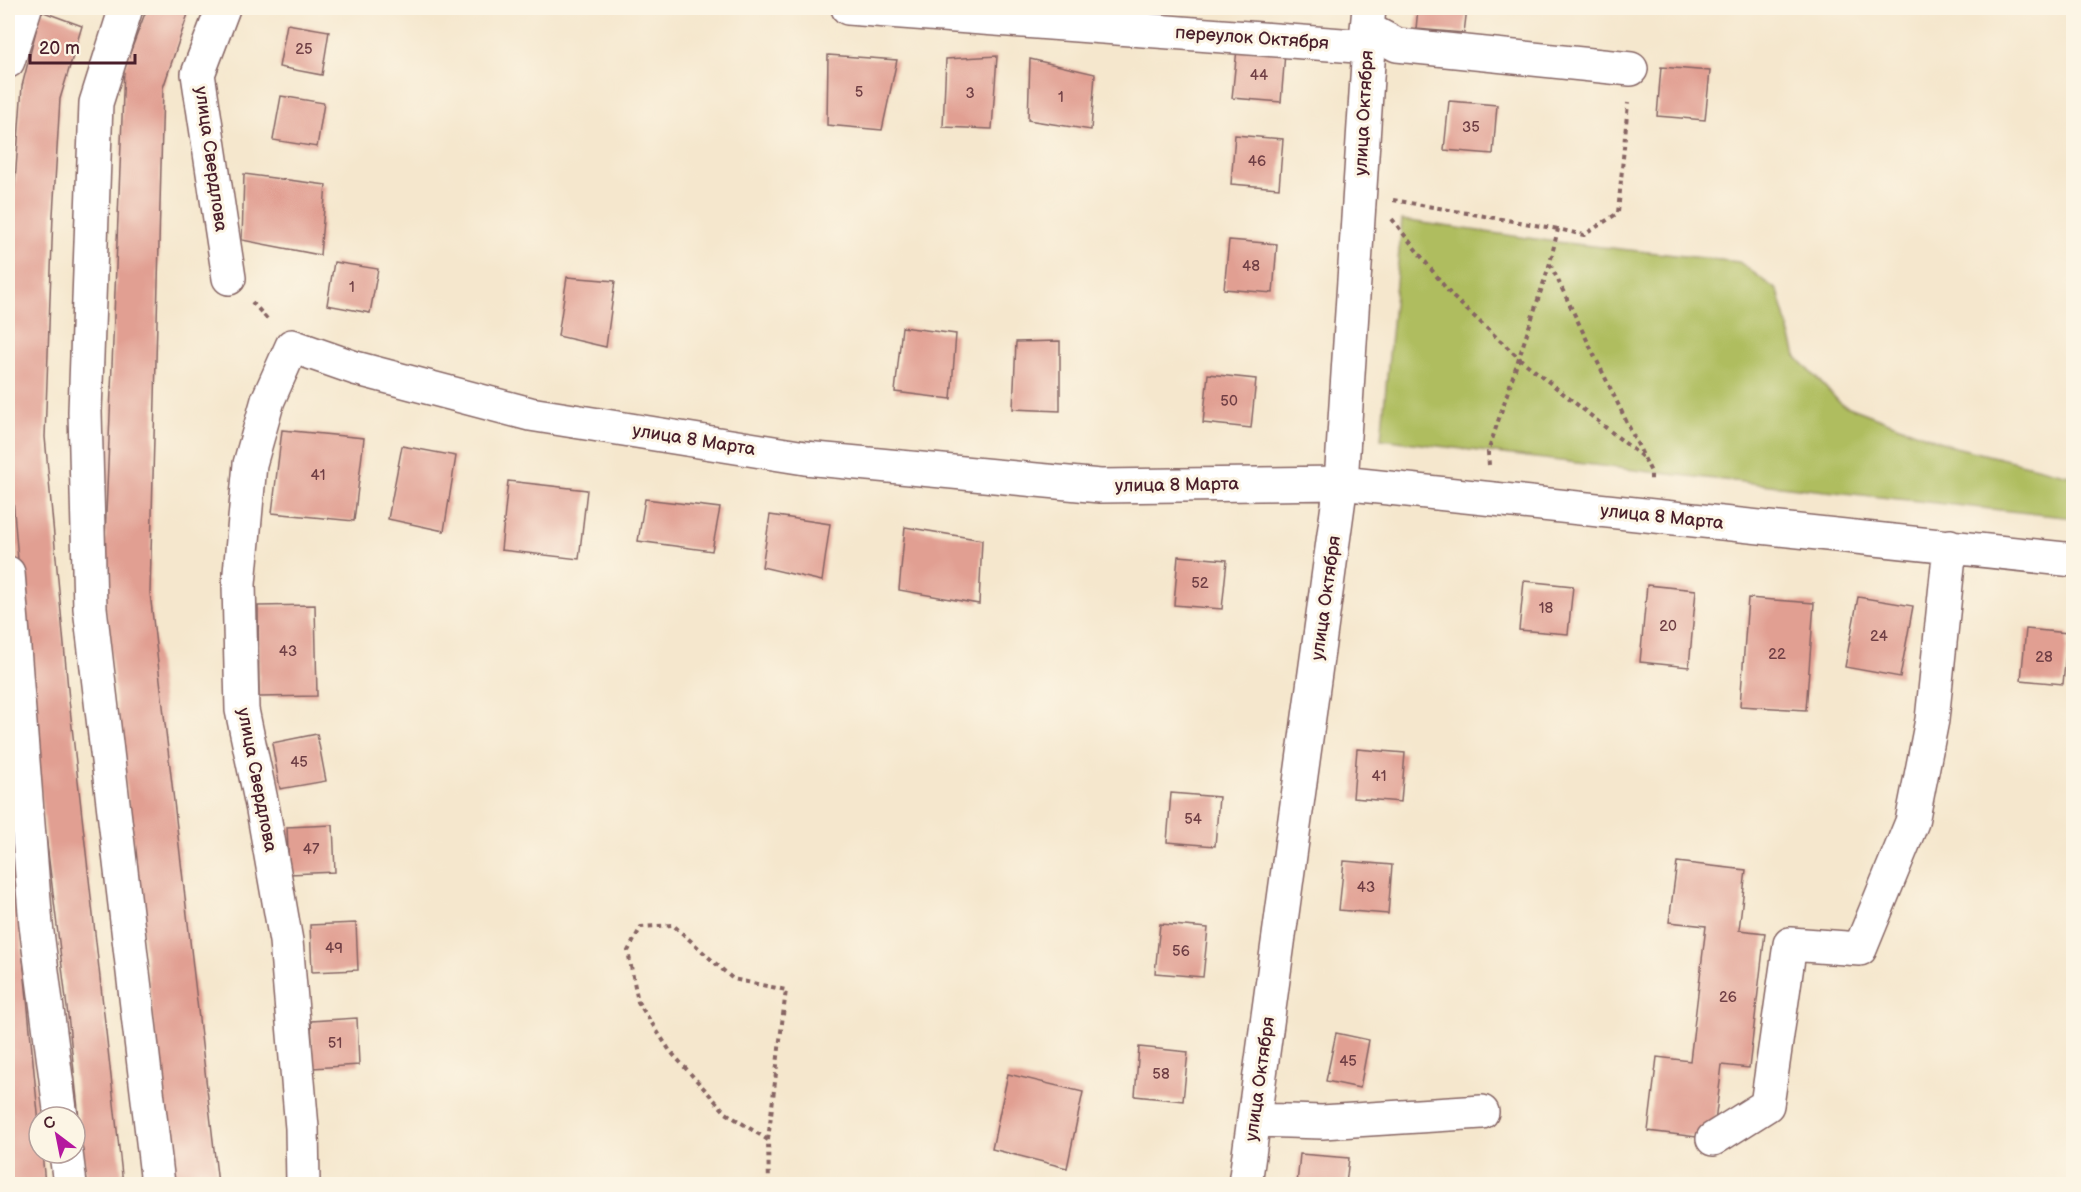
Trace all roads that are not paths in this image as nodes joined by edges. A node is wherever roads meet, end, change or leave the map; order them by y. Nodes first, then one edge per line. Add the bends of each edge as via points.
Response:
1 (25, 8) edge
2 (126, 8) edge
3 (223, 8) edge
4 (848, 8) edge
5 (1368, 28) edge
6 (8, 61) edge
7 (1631, 69) road end
8 (229, 278) road end
9 (292, 346) joint
10 (1341, 483) junction
11 (1950, 546) junction
12 (2073, 560) edge
13 (8, 573) edge
14 (60, 1105) edge
15 (1482, 1112) dead end
16 (1254, 1119) junction
17 (1713, 1139) dead end
18 (68, 1165) edge
19 (70, 1185) edge
20 (158, 1185) edge
21 (303, 1185) edge
22 (1245, 1185) edge

1 - 6 street
2 - 20 street via 96,103 85,412 90,608
3 - 8 street, улица Свердлова via 198,74
4 - 5 street, переулок Октября
5 - 7 street via 1397,45
5 - 10 street, улица Октября
9 - 10 street, улица 8 Марта via 355,368 531,414 805,458 1100,486
9 - 21 street, улица Свердлова via 268,400 250,464 239,584 242,710 286,940
10 - 11 street, улица 8 Марта
10 - 16 street, улица Октября
11 - 12 street, улица 8 Марта
11 - 17 street via 1932,720 1912,822 1890,878 1860,949 1790,944 1767,1105
13 - 14 street via 36,925
15 - 16 street via 1322,1122
16 - 22 street, улица Октября
18 - 19 street

